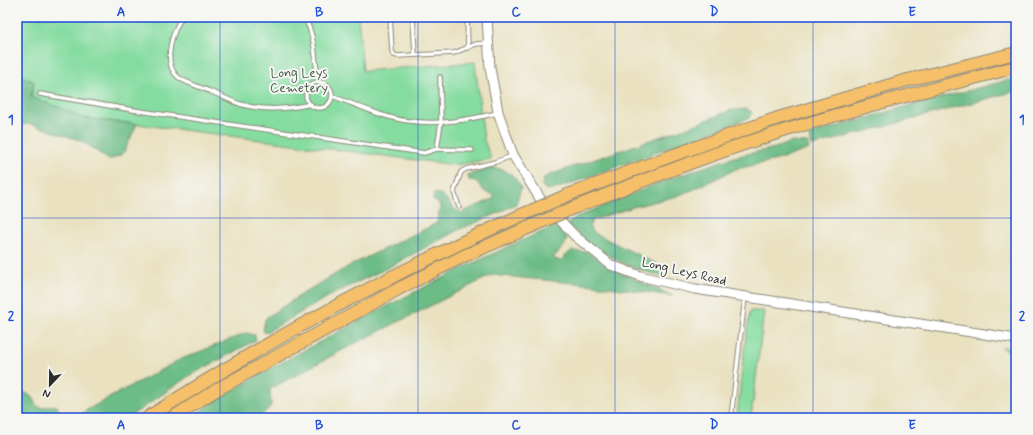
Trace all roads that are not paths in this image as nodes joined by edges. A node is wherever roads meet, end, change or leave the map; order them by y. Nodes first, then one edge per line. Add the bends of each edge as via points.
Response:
1 (182, 17) edge
2 (304, 17) edge
3 (390, 17) edge
4 (413, 17) edge
5 (488, 17) edge
6 (467, 19) dead end
7 (489, 43) junction
8 (468, 48) junction
9 (1016, 53) edge
10 (415, 54) junction
11 (1016, 67) edge
12 (440, 77) dead end
13 (318, 82) junction
14 (40, 94) dead end
15 (332, 96) junction
16 (311, 104) junction
17 (498, 112) junction
18 (441, 122) junction
19 (437, 149) junction
20 (472, 150) dead end
21 (513, 155) junction
22 (459, 206) dead end
23 (745, 297) junction
24 (1016, 339) edge
25 (147, 418) edge
26 (172, 418) edge
27 (731, 418) edge

1 - 16 lane via 175,30 169,56 171,66 178,77 241,104 260,108 301,107
2 - 13 lane via 312,32
3 - 10 lane via 394,55
4 - 10 lane
5 - 7 street, Long Leys Road
6 - 8 lane
7 - 8 lane via 476,44
7 - 17 street, Long Leys Road via 490,68
8 - 10 lane via 454,53
9 - 25 highway, bridge via 904,81 775,119 568,195 444,251 331,308 208,379
11 - 26 highway, bridge via 905,95 777,133 675,168 575,207 464,256 402,287 216,390
12 - 18 lane
13 - 15 lane via 328,85
13 - 16 lane via 307,90 307,99
14 - 19 lane via 141,112 424,153
15 - 16 lane via 325,107 316,108
15 - 18 lane via 387,116 408,121
17 - 18 lane via 466,120
17 - 21 street, Long Leys Road
18 - 19 lane
19 - 20 lane
21 - 22 lane via 466,168 461,172 454,192
21 - 23 street, Long Leys Road via 541,200 578,239 611,265 671,284
23 - 24 street, Long Leys Road
23 - 27 lane

